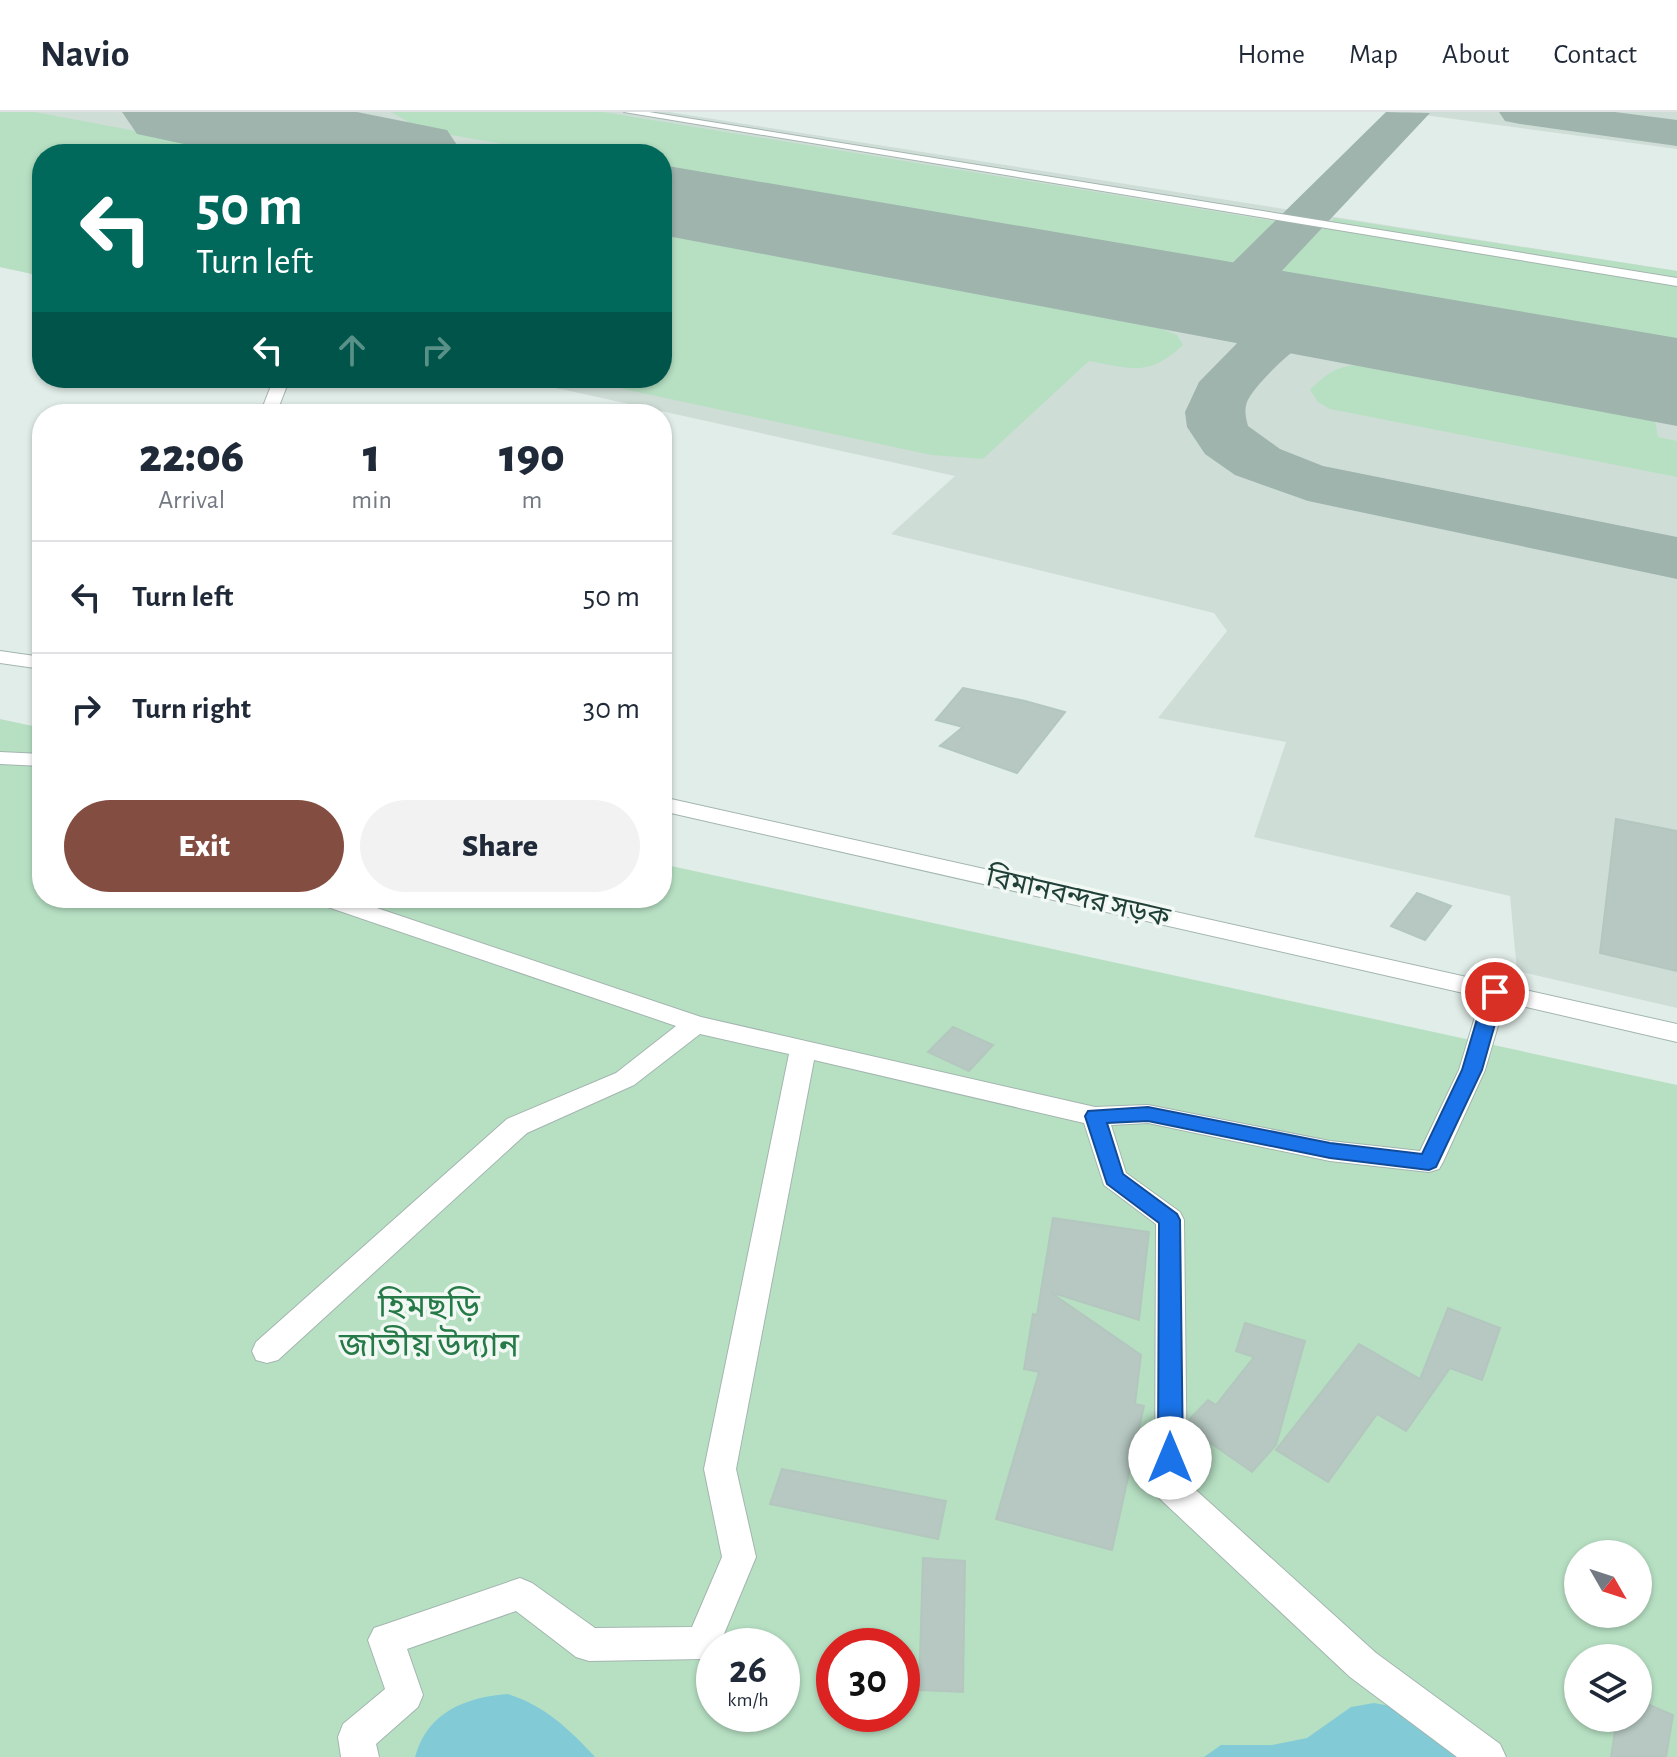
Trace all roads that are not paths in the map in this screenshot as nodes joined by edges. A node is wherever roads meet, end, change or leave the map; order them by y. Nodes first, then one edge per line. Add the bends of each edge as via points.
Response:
1 (629, 112) edge
2 (1677, 282) edge
3 (0, 657) edge
4 (32, 662) edge
5 (0, 758) edge
6 (32, 760) edge
7 (672, 806) edge
8 (354, 908) edge
9 (1495, 992) junction
10 (696, 1024) junction
11 (1677, 1033) edge
12 (803, 1049) junction
13 (1095, 1116) junction
14 (267, 1351) dead end
15 (360, 1757) edge
16 (1487, 1757) edge

1 - 2 street
3 - 4 street
5 - 6 street
7 - 9 street, বিমানবন্দর সড়ক
8 - 10 street
9 - 11 street, বিমানবন্দর সড়ক
9 - 13 street via 1472,1070 1429,1162 1330,1151 1148,1114
10 - 12 street
10 - 14 street via 625,1079 517,1126
12 - 13 street
12 - 15 street via 720,1469 739,1557 703,1643 589,1645 520,1594 386,1640 405,1695 356,1737
13 - 16 street via 1114,1178 1170,1220 1171,1488 1363,1665

